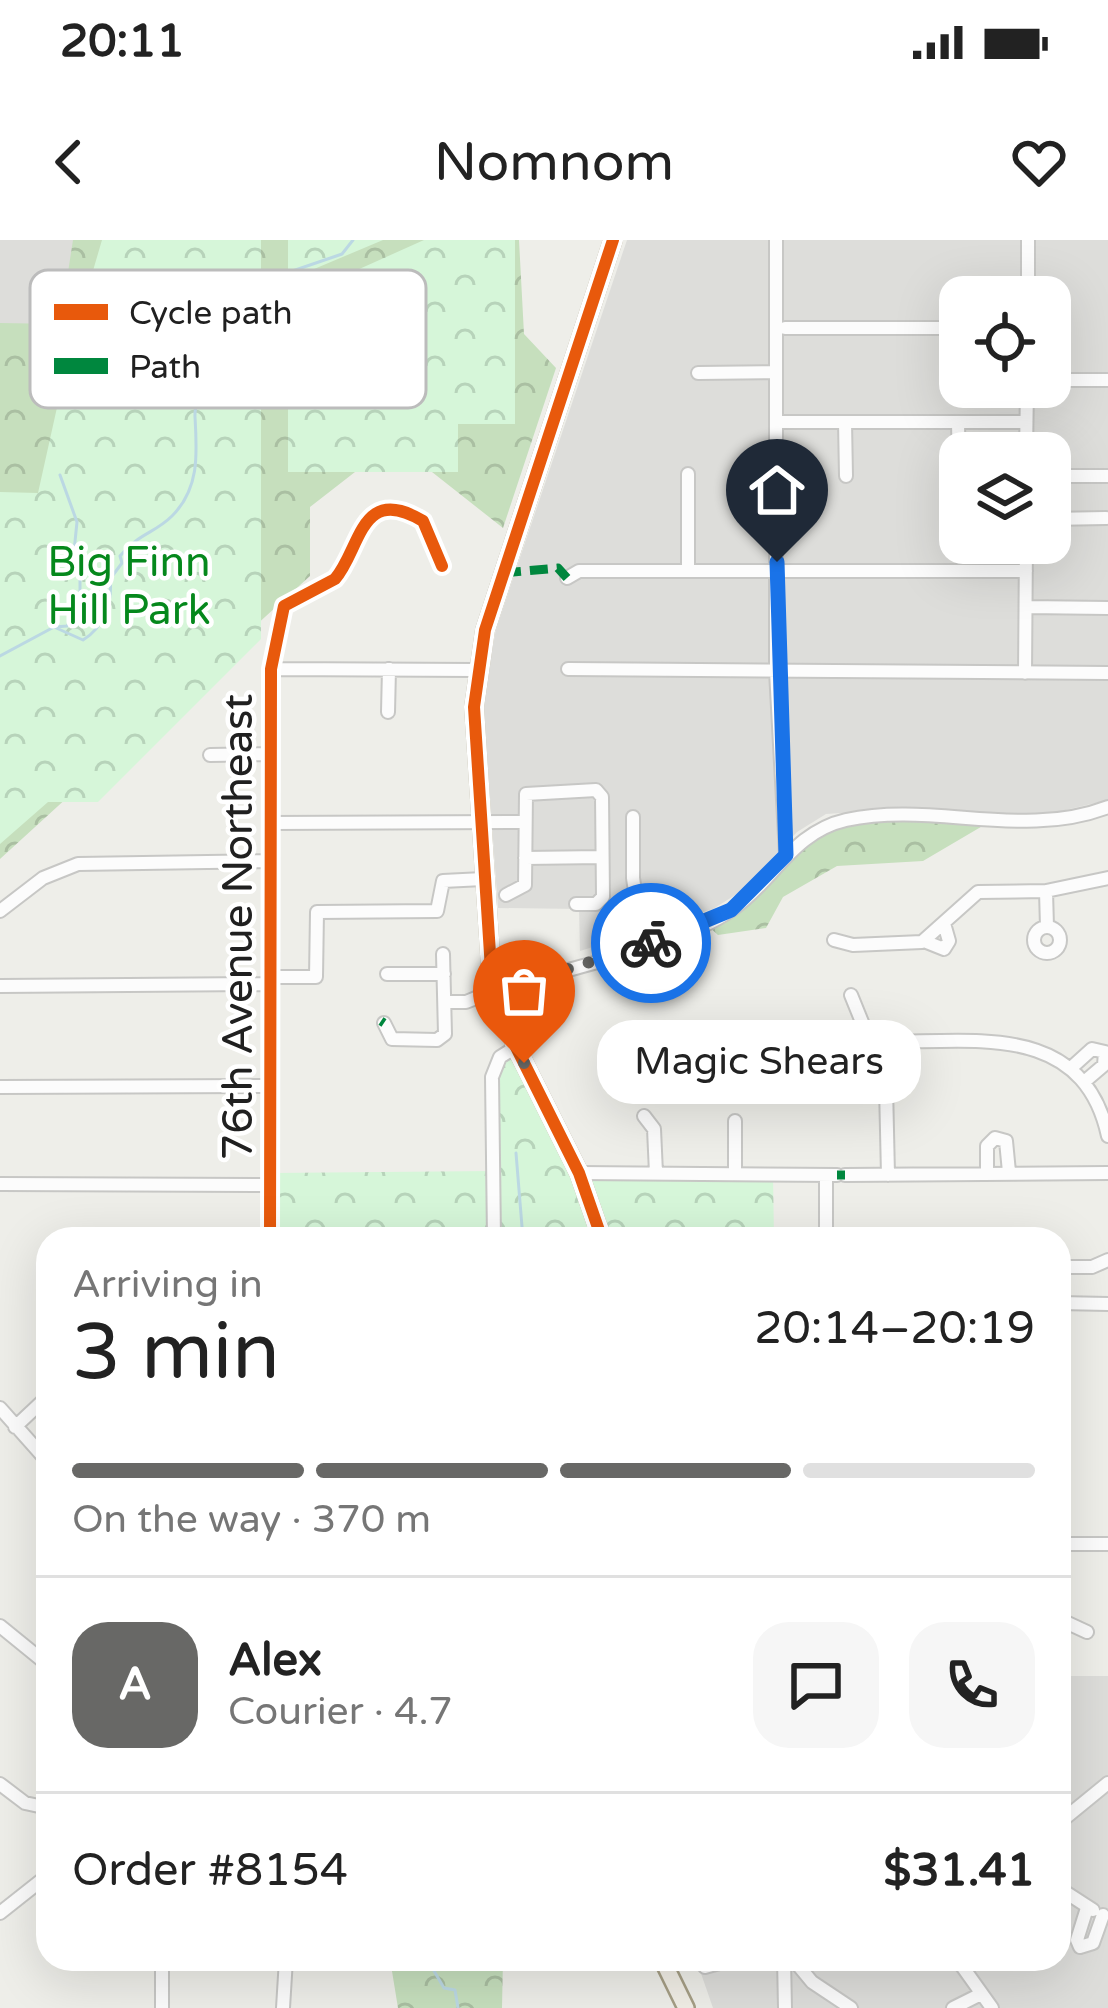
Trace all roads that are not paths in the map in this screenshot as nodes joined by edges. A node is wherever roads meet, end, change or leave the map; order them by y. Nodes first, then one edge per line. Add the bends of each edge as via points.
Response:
1 (614, 240) edge
2 (776, 240) edge
3 (1028, 240) edge
4 (1028, 276) edge
5 (784, 328) dead end
6 (939, 328) edge
7 (776, 372) junction
8 (698, 374) dead end
9 (1071, 380) edge
10 (1108, 380) edge
11 (1026, 408) edge
12 (777, 422) junction
13 (845, 422) junction
14 (958, 422) junction
15 (1026, 422) junction
16 (958, 432) edge
17 (1026, 432) edge
18 (688, 473) dead end
19 (846, 476) dead end
20 (1071, 476) edge
21 (1108, 476) edge
22 (1106, 518) edge
23 (1071, 519) edge
24 (1026, 564) edge
25 (442, 566) dead end
26 (688, 571) junction
27 (777, 571) junction
28 (1026, 571) junction
29 (567, 578) dead end
30 (1026, 607) junction
31 (1108, 608) edge
32 (271, 669) junction
33 (388, 669) junction
34 (568, 669) dead end
35 (477, 670) junction
36 (776, 670) junction
37 (1025, 673) junction
38 (1108, 674) edge
39 (388, 712) dead end
40 (210, 754) dead end
41 (270, 754) junction
42 (1108, 807) edge
43 (633, 818) dead end
44 (480, 822) junction
45 (525, 822) junction
46 (270, 823) junction
47 (786, 855) junction
48 (602, 857) junction
49 (525, 858) junction
50 (270, 861) junction
51 (1108, 878) edge
52 (483, 879) junction
53 (1046, 891) junction
54 (506, 895) dead end
55 (576, 904) dead end
56 (0, 911) edge
57 (1047, 927) dead end
58 (835, 940) dead end
59 (643, 945) junction
60 (443, 954) dead end
61 (387, 974) dead end
62 (444, 974) junction
63 (271, 981) junction
64 (0, 986) edge
65 (497, 991) junction
66 (850, 995) dead end
67 (446, 1002) junction
68 (384, 1023) dead end
69 (864, 1027) junction
70 (837, 1041) dead end
71 (885, 1042) junction
72 (516, 1047) junction
73 (1105, 1052) dead end
74 (1078, 1075) junction
75 (269, 1085) junction
76 (0, 1087) edge
77 (644, 1116) dead end
78 (735, 1121) dead end
79 (1108, 1136) edge
80 (987, 1172) junction
81 (1009, 1172) junction
82 (579, 1173) junction
83 (656, 1173) junction
84 (1108, 1173) edge
85 (735, 1174) junction
86 (836, 1175) junction
87 (888, 1175) junction
88 (0, 1184) edge
89 (269, 1185) junction
90 (270, 1227) edge
91 (494, 1227) edge
92 (598, 1227) edge
93 (828, 1227) edge
94 (1108, 1260) edge
95 (1071, 1267) edge
96 (1071, 1304) edge
97 (1108, 1304) edge
98 (36, 1407) edge
99 (0, 1408) edge
100 (15, 1427) junction
101 (36, 1449) edge
102 (1071, 1544) edge
103 (1108, 1544) edge
104 (1071, 1625) edge
105 (0, 1626) edge
106 (1087, 1632) dead end
107 (36, 1655) edge
108 (1108, 1783) edge
109 (0, 1784) edge
110 (1102, 1799) edge
111 (36, 1805) edge
112 (1071, 1816) edge
113 (36, 1884) edge
114 (1071, 1897) edge
115 (1087, 1908) junction
116 (0, 1913) edge
117 (1106, 1915) edge
118 (162, 1971) edge
119 (285, 1971) edge
120 (668, 1971) edge
121 (788, 1971) edge
122 (801, 1971) edge
123 (965, 1971) edge
124 (981, 1994) junction
125 (162, 2008) edge
126 (283, 2008) edge
127 (686, 2008) edge
128 (785, 2008) edge
129 (851, 2008) edge
130 (953, 2008) edge
131 (992, 2008) edge

1 - 35 main road
2 - 7 street
3 - 4 street
5 - 6 street
7 - 8 street
7 - 12 street
9 - 10 street
11 - 15 street
12 - 13 street
12 - 27 street
13 - 14 street
13 - 19 street
14 - 15 street
14 - 16 street
15 - 17 street
18 - 26 street
20 - 21 street
22 - 23 street
24 - 28 street
25 - 32 street, 76th Avenue Northeast via 423,521 373,515 356,530 335,579 291,599 279,616
26 - 27 street
26 - 29 street via 579,571
27 - 28 street
27 - 36 street
28 - 30 street
30 - 31 street
30 - 37 street
32 - 33 street
32 - 41 street, 76th Avenue Northeast
33 - 35 street
33 - 39 street
34 - 36 street
35 - 44 main road
36 - 37 street
36 - 47 street
37 - 38 street
40 - 41 street
41 - 46 street, 76th Avenue Northeast
42 - 47 street via 1044,822 864,818 829,825
43 - 59 street
44 - 45 street
44 - 46 street
44 - 52 main road
45 - 48 street via 527,792 601,792
45 - 49 street
46 - 50 street, 76th Avenue Northeast
47 - 59 street via 731,910
48 - 49 street
48 - 55 street via 601,901
49 - 54 street via 525,885
50 - 56 street via 78,864 43,878
50 - 63 street, 76th Avenue Northeast
51 - 53 street
52 - 63 street via 443,880 437,910 317,912 316,976
52 - 65 main road
53 - 57 street
53 - 58 street via 978,892 924,941
59 - 65 street
60 - 62 street
61 - 62 street
62 - 67 street
63 - 64 street
63 - 75 street, 76th Avenue Northeast
65 - 67 street
65 - 72 main road
66 - 69 street
67 - 68 street via 445,1034 437,1040 392,1039
69 - 70 street
69 - 71 street
71 - 74 street via 1008,1042 1048,1053
71 - 87 street
72 - 82 main road
72 - 91 street via 492,1077
73 - 74 street via 1092,1049
74 - 79 street
75 - 76 street
75 - 89 street, 76th Avenue Northeast
77 - 83 street via 654,1129
78 - 85 street
80 - 81 street
80 - 81 street via 995,1138 1009,1148
80 - 87 street
81 - 84 street
82 - 83 street
82 - 92 main road
83 - 85 street
85 - 86 street
86 - 87 street
86 - 93 street
88 - 89 street
89 - 90 street, 76th Avenue Northeast
94 - 95 street
96 - 97 street
98 - 100 street
99 - 100 street
100 - 101 street
102 - 103 street
104 - 106 street
105 - 107 street
108 - 110 street
109 - 111 street
110 - 112 street
113 - 116 street
114 - 115 street
115 - 117 street
115 - 117 street via 1080,1946 1095,1941
118 - 125 street
119 - 126 street
120 - 127 main road
121 - 128 street
122 - 129 street
123 - 124 street
124 - 130 street
124 - 131 street

